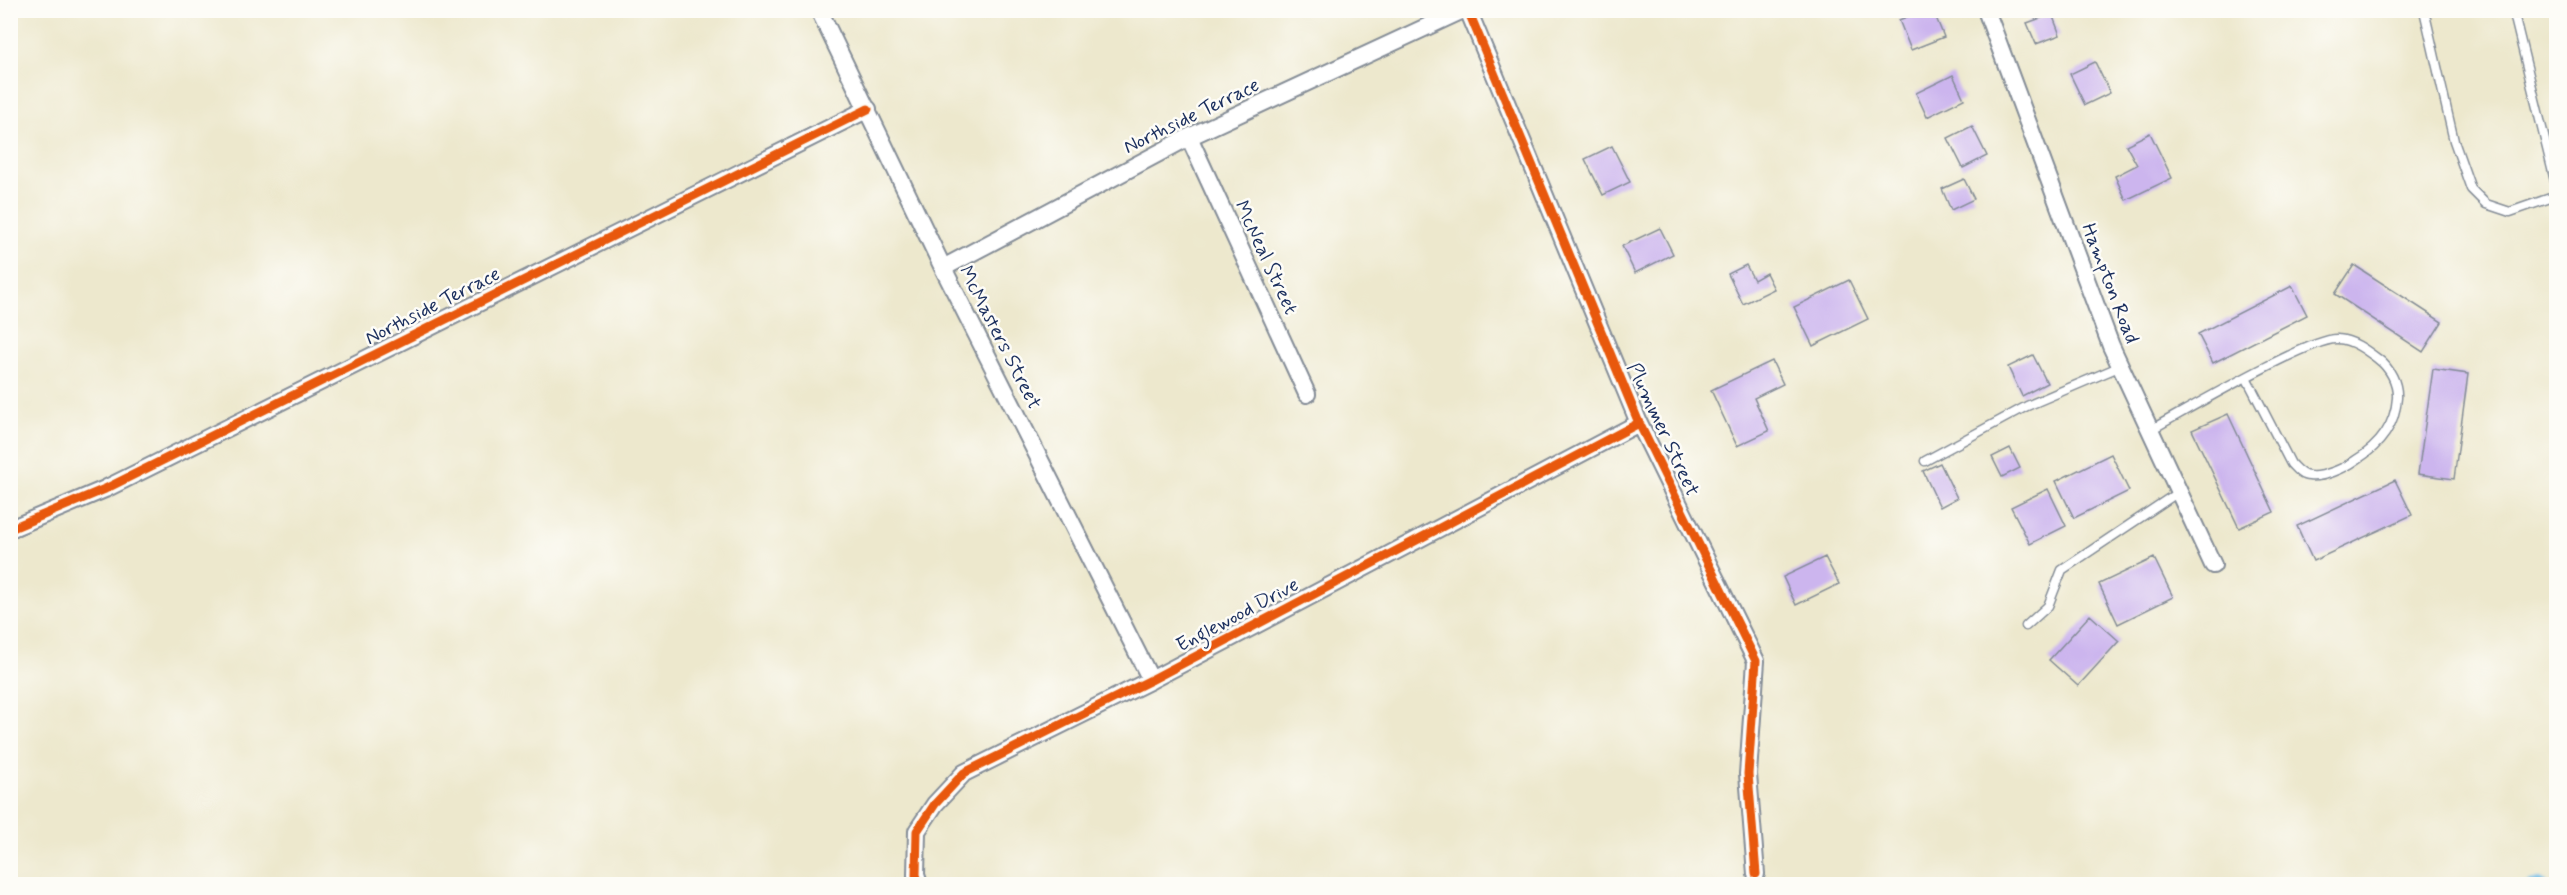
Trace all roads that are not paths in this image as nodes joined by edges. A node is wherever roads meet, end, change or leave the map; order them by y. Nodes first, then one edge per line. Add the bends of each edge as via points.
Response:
1 (819, 10) edge
2 (1463, 10) edge
3 (1468, 10) edge
4 (1986, 10) edge
5 (2424, 10) edge
6 (2513, 10) edge
7 (868, 109) junction
8 (1189, 137) junction
9 (2556, 185) edge
10 (2556, 196) edge
11 (943, 268) junction
12 (2121, 366) junction
13 (2247, 378) junction
14 (1307, 393) dead end
15 (1639, 423) junction
16 (2150, 430) junction
17 (1925, 461) dead end
18 (2177, 493) junction
19 (10, 529) edge
20 (2213, 564) dead end
21 (2026, 626) dead end
22 (1151, 680) junction
23 (1756, 874) dead end
24 (919, 885) edge

1 - 7 street, McMasters Street
2 - 8 street, Northside Terrace
3 - 15 street, Plummer Street
4 - 12 street, Hampton Road
5 - 10 lane via 2454,141 2471,189 2486,204 2510,212
6 - 9 lane
7 - 11 street, McMasters Street
7 - 19 street, Northside Terrace via 105,489
8 - 11 street, Northside Terrace
8 - 14 street, McNeal Street
11 - 22 street, McMasters Street
12 - 16 street, Hampton Road
12 - 17 lane via 2027,406
13 - 13 lane via 2293,354 2336,338 2350,341 2383,362 2393,377 2397,398 2387,432 2377,447 2351,464 2309,477 2291,464
13 - 16 lane
15 - 22 street, Englewood Drive
15 - 23 street, Plummer Street via 1756,661 1749,774
16 - 18 street, Hampton Road
18 - 20 street, Hampton Road
18 - 21 lane via 2062,570 2048,606
22 - 24 street, Englewood Drive via 964,773 935,804 917,831

